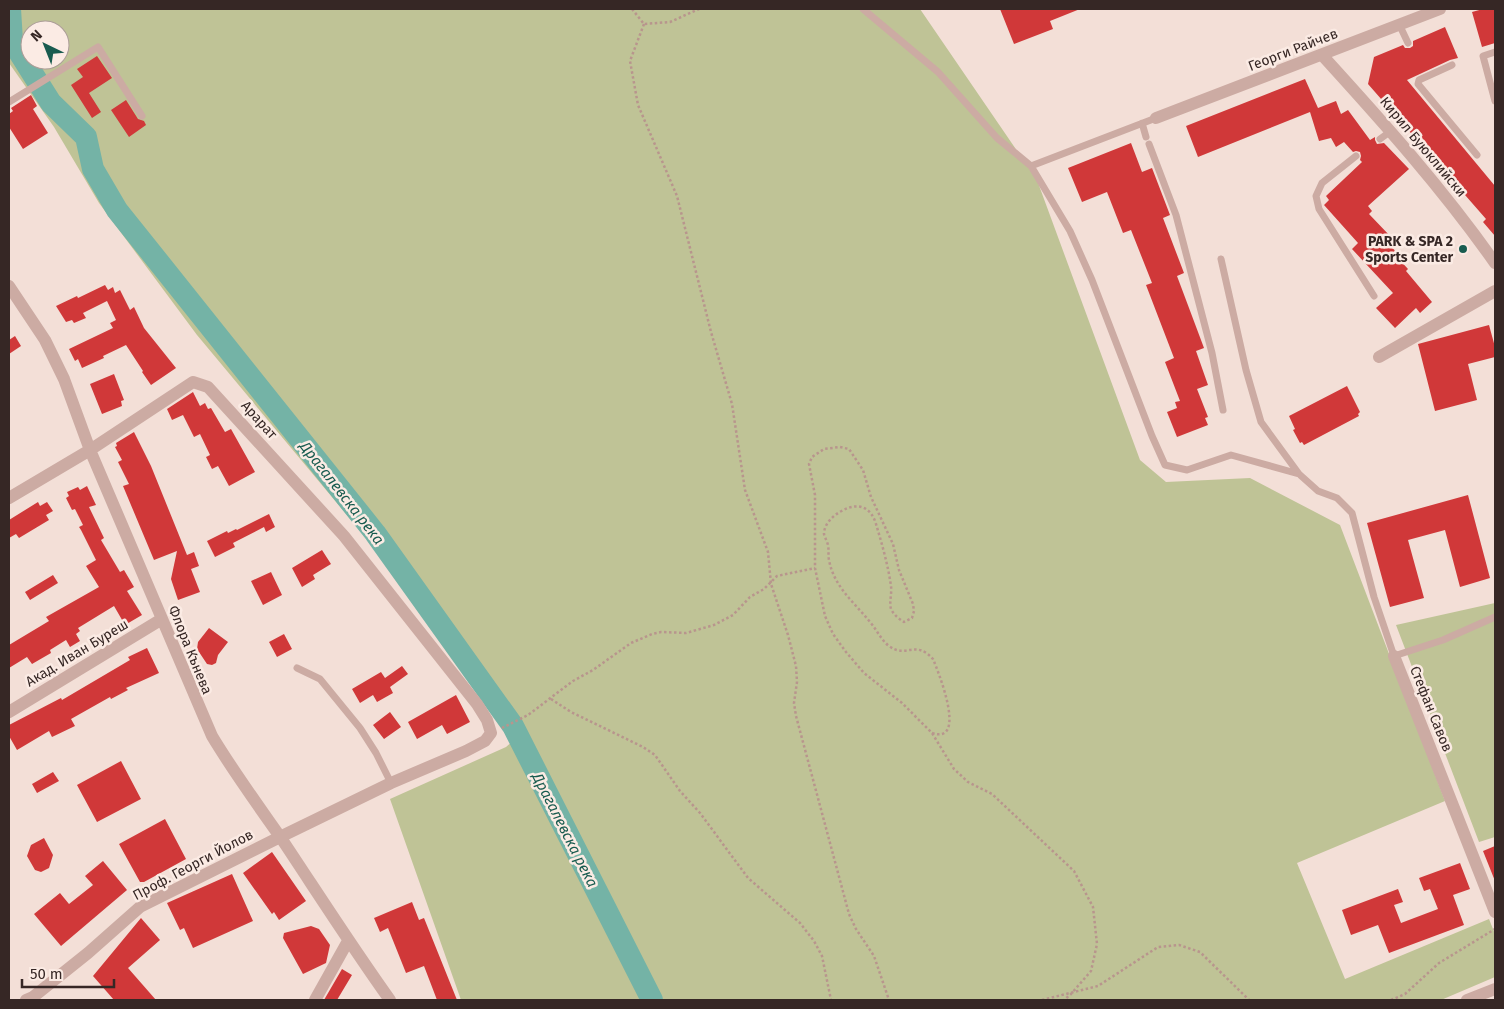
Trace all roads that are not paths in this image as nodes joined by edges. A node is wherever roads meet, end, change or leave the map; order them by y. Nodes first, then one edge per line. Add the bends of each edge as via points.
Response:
1 (863, 9) edge
2 (1440, 9) edge
3 (1399, 24) junction
4 (1408, 43) dead end
5 (1495, 52) edge
6 (1322, 55) junction
7 (1452, 64) dead end
8 (1495, 101) edge
9 (9, 102) edge
10 (142, 116) dead end
11 (1156, 118) joint
12 (1142, 123) junction
13 (1392, 131) junction
14 (1380, 139) dead end
15 (1477, 155) dead end
16 (1356, 156) dead end
17 (1031, 166) junction
18 (1221, 259) dead end
19 (1495, 263) edge
20 (9, 286) edge
21 (1495, 291) edge
22 (1374, 296) dead end
23 (1380, 357) dead end
24 (1223, 410) dead end
25 (90, 450) junction
26 (1299, 474) junction
27 (9, 498) edge
28 (1495, 617) edge
29 (162, 619) junction
30 (1394, 656) junction
31 (297, 668) dead end
32 (9, 711) edge
33 (391, 783) junction
34 (280, 837) junction
35 (1495, 912) edge
36 (348, 941) junction
37 (1495, 988) edge
38 (26, 1000) edge
39 (315, 1000) edge
40 (390, 1000) edge
41 (1466, 1000) edge

1 - 17 lane via 938,72 997,138
2 - 3 street, Георги Райчев
3 - 4 lane
3 - 6 street, Георги Райчев
5 - 8 lane via 1484,56
6 - 11 street, Георги Райчев
6 - 13 street, Кирил Буюклийски
7 - 15 lane via 1421,77 1418,84
9 - 10 lane via 98,47
11 - 12 lane
12 - 17 lane
12 - 24 lane via 1176,215 1212,353
13 - 14 lane
13 - 19 street, Кирил Буюклийски
16 - 22 lane via 1322,183 1316,196 1319,209
17 - 26 lane via 1070,231 1089,271 1152,436 1166,464 1187,470 1231,455
18 - 26 lane via 1261,422
20 - 25 street, Флора Кънева via 45,340 64,379
21 - 23 street
25 - 27 street, Арарат
25 - 29 street, Флора Кънева
25 - 33 street, Арарат via 193,382 208,387 344,536 478,704 491,733 485,741 466,751
26 - 30 lane, Стефан Савов via 1318,491 1337,498 1352,513 1374,598
28 - 30 lane via 1443,640
29 - 32 street, Акад. Иван Буреш
29 - 34 street, Флора Кънева via 212,736
30 - 35 street, Стефан Савов
31 - 33 lane via 320,679 360,728
33 - 34 street, Проф. Георги Йолов
34 - 36 street, Флора Кънева
34 - 38 street, Проф. Георги Йолов via 140,908
36 - 39 street
36 - 40 street, Флора Кънева
37 - 41 street

